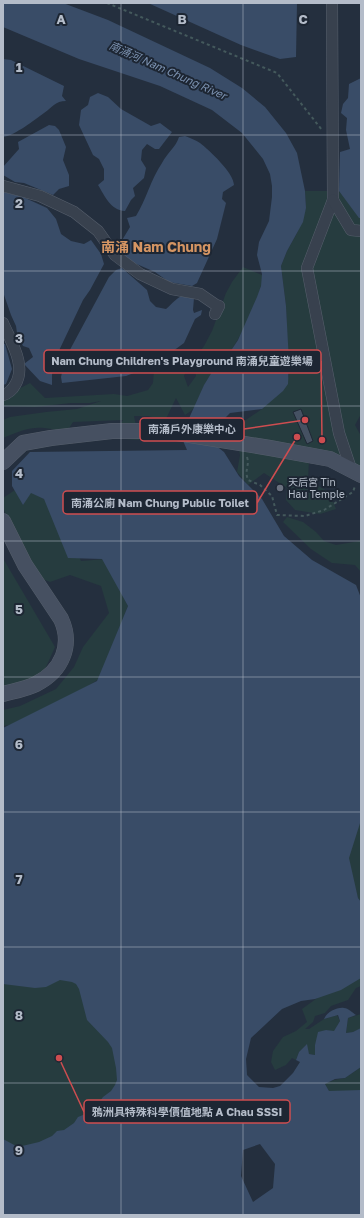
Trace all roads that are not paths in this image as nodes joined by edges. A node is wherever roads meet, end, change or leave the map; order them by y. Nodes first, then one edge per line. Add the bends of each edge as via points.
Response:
1 (332, 3) edge
2 (3, 186) edge
3 (334, 200) junction
4 (361, 232) edge
5 (215, 314) dead end
6 (3, 323) edge
7 (3, 395) edge
8 (3, 462) edge
9 (357, 473) edge
10 (3, 521) edge
11 (3, 694) edge

1 - 3 street
2 - 5 street via 40,196 74,212 98,231 115,255 140,274 172,289 200,294 219,306
3 - 4 street via 351,230
3 - 9 street via 307,268 339,433
6 - 7 street via 19,360 20,376 14,387
8 - 9 street via 23,443 112,431 165,430 330,459
10 - 11 street via 24,565 61,619 65,628 66,648 62,658 46,678 31,687

